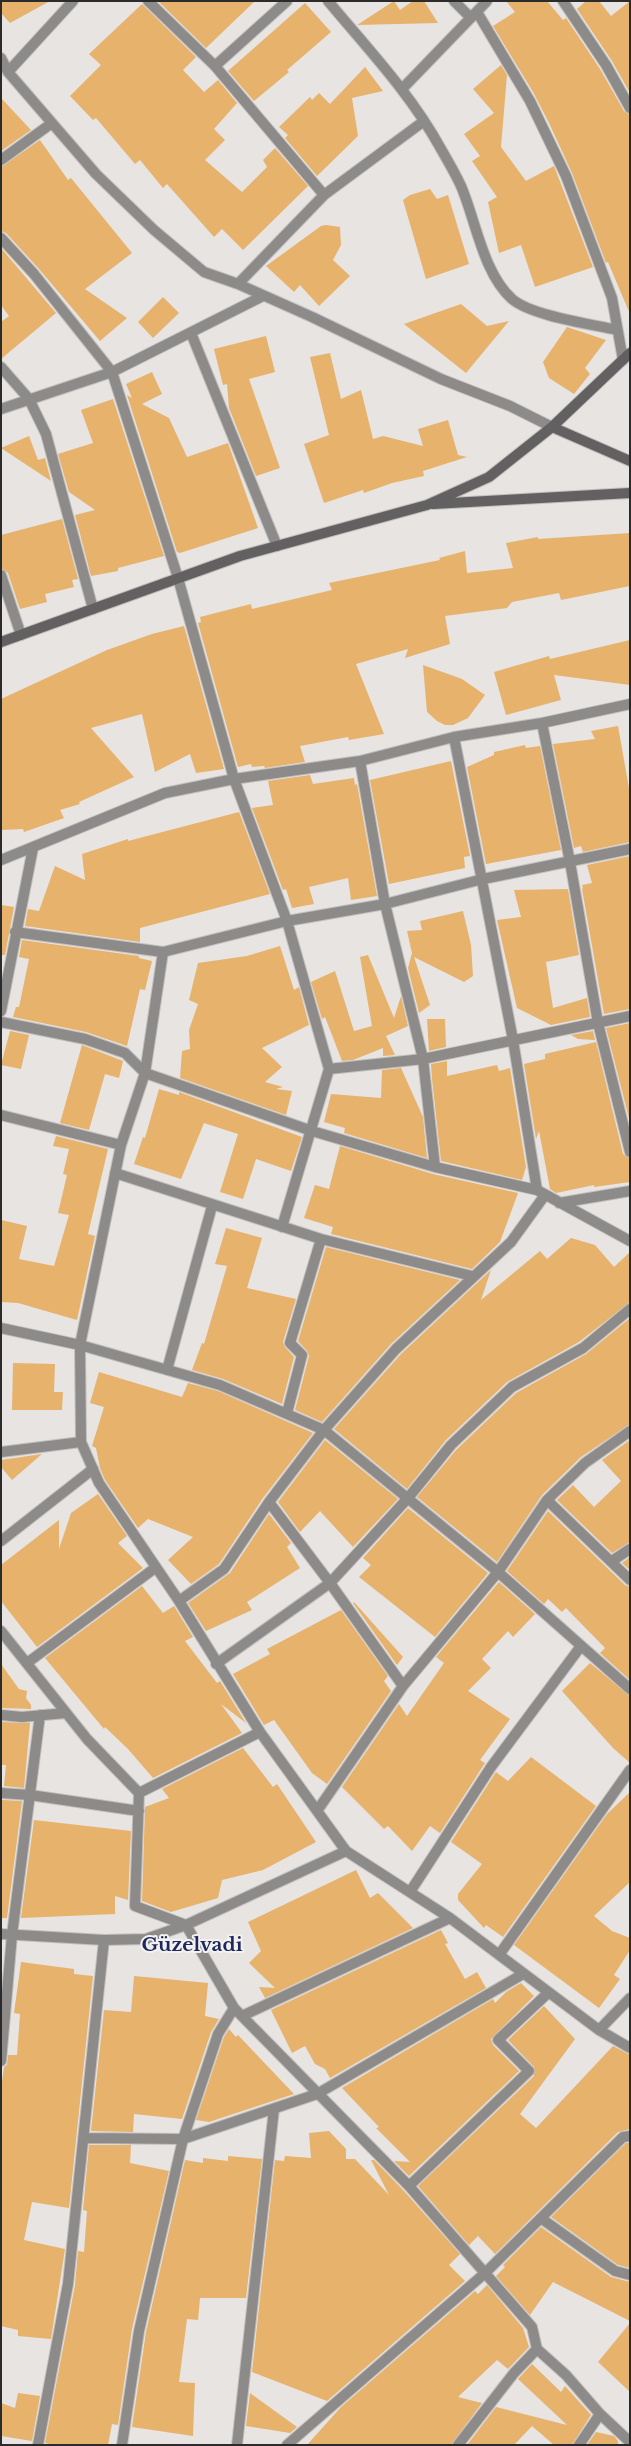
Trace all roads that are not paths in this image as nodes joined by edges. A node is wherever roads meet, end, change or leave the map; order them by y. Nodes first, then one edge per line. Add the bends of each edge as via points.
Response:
1 (73, 1) edge
2 (148, 1) edge
3 (287, 1) edge
4 (328, 1) edge
5 (454, 1) edge
6 (487, 1) edge
7 (563, 1) edge
8 (474, 15) junction
9 (1, 58) edge
10 (215, 66) junction
11 (8, 72) junction
12 (402, 89) junction
13 (630, 108) edge
14 (424, 121) junction
15 (52, 123) junction
16 (1, 160) edge
17 (324, 195) junction
18 (1, 238) edge
19 (238, 284) junction
20 (264, 296) junction
21 (617, 330) junction
22 (191, 333) junction
23 (626, 357) edge
24 (1, 367) edge
25 (112, 372) junction
26 (29, 399) junction
27 (1, 409) edge
28 (552, 427) junction
29 (630, 461) edge
30 (630, 493) edge
31 (427, 505) junction
32 (278, 546) junction
33 (1, 574) edge
34 (178, 578) junction
35 (93, 609) junction
36 (21, 635) junction
37 (1, 642) edge
38 (630, 704) edge
39 (542, 723) junction
40 (454, 737) junction
41 (360, 761) junction
42 (234, 779) junction
43 (33, 848) junction
44 (630, 849) edge
45 (1, 860) edge
46 (570, 862) junction
47 (483, 879) junction
48 (385, 904) junction
49 (287, 920) junction
50 (15, 932) junction
51 (163, 952) junction
52 (1, 1012) edge
53 (630, 1016) edge
54 (1, 1022) edge
55 (598, 1023) junction
56 (513, 1040) junction
57 (424, 1059) junction
58 (329, 1069) junction
59 (146, 1073) junction
60 (1, 1114) edge
61 (312, 1130) junction
62 (121, 1145) junction
63 (630, 1152) edge
64 (435, 1167) junction
65 (115, 1173) junction
66 (630, 1191) edge
67 (541, 1193) junction
68 (560, 1203) junction
69 (212, 1206) junction
70 (282, 1227) junction
71 (321, 1239) junction
72 (630, 1241) edge
73 (472, 1276) junction
74 (630, 1309) edge
75 (1, 1328) edge
76 (80, 1345) junction
77 (167, 1370) junction
78 (287, 1413) junction
79 (324, 1430) junction
80 (630, 1431) edge
81 (81, 1442) junction
82 (1, 1452) edge
83 (93, 1469) junction
84 (408, 1498) junction
85 (547, 1500) junction
86 (269, 1502) junction
87 (1, 1541) edge
88 (630, 1549) edge
89 (612, 1561) junction
90 (155, 1568) junction
91 (498, 1572) junction
92 (630, 1580) edge
93 (330, 1583) junction
94 (179, 1601) junction
95 (1, 1632) edge
96 (581, 1646) junction
97 (26, 1664) junction
98 (216, 1664) junction
99 (403, 1686) junction
100 (630, 1689) edge
101 (66, 1713) junction
102 (1, 1715) edge
103 (40, 1715) junction
104 (260, 1732) junction
105 (630, 1770) edge
106 (1, 1793) edge
107 (139, 1793) junction
108 (30, 1795) junction
109 (138, 1811) junction
110 (317, 1811) junction
111 (346, 1851) junction
112 (410, 1892) junction
113 (450, 1918) junction
114 (186, 1925) junction
115 (1, 1934) edge
116 (12, 1934) junction
117 (104, 1940) junction
118 (499, 1955) junction
119 (523, 1974) junction
120 (548, 1992) junction
121 (630, 1998) edge
122 (234, 2008) junction
123 (242, 2016) junction
124 (599, 2030) junction
125 (630, 2048) edge
126 (1, 2061) edge
127 (317, 2094) junction
128 (274, 2110) junction
129 (630, 2136) edge
130 (84, 2138) junction
131 (183, 2139) junction
132 (409, 2186) junction
133 (542, 2219) junction
134 (484, 2274) junction
135 (630, 2275) edge
136 (537, 2349) junction
137 (600, 2414) junction
138 (630, 2442) edge
139 (38, 2445) edge
140 (122, 2445) edge
141 (237, 2445) edge
142 (288, 2445) edge
143 (458, 2445) edge
144 (579, 2445) edge

1 - 11 street
2 - 10 street
3 - 10 street
4 - 12 street
5 - 8 street
6 - 8 street
7 - 13 street
8 - 12 street
8 - 21 street via 530,101 566,176 612,298
9 - 11 street
10 - 17 street
11 - 15 street
12 - 14 street
14 - 17 street
14 - 21 street via 461,186 492,270 503,290 514,301 547,314
15 - 16 street
15 - 19 street via 96,174 154,230 204,272
17 - 19 street
18 - 25 street
19 - 20 street
20 - 22 street
20 - 28 street via 441,380 510,406
21 - 23 street
22 - 25 street
22 - 32 street
23 - 28 main road
24 - 26 street
25 - 26 street
25 - 34 street
26 - 27 street
26 - 35 street via 46,434
28 - 29 main road
28 - 31 main road via 489,476
30 - 31 main road
31 - 32 main road
32 - 34 main road
33 - 36 street
34 - 35 main road
34 - 42 street
35 - 36 main road
36 - 37 main road
38 - 39 street
39 - 40 street
39 - 46 street
40 - 41 street
40 - 47 street
41 - 42 street
41 - 48 street
42 - 43 street via 165,793
42 - 49 street
43 - 45 street
43 - 50 street
44 - 46 street
46 - 47 street
46 - 55 street
47 - 48 street
47 - 56 street
48 - 49 street
48 - 57 street
49 - 51 street
49 - 58 street
50 - 51 street
50 - 52 street
51 - 59 street
53 - 55 street
54 - 59 street via 85,1040 125,1053
55 - 56 street
55 - 63 street
56 - 57 street
56 - 67 street
57 - 58 street
57 - 64 street
58 - 61 street
59 - 61 street
59 - 62 street
60 - 62 street
61 - 64 street
61 - 70 street
62 - 65 street
64 - 67 street
65 - 69 street
65 - 76 street
66 - 68 street
67 - 68 street
67 - 73 street via 511,1242
68 - 72 street
69 - 70 street
69 - 77 street
70 - 71 street
71 - 73 street
71 - 78 street via 290,1343 302,1355
73 - 79 street via 396,1349
74 - 84 street via 583,1348 512,1387 451,1445
75 - 76 street
76 - 77 street
76 - 81 street
77 - 78 street via 220,1385
78 - 79 street
79 - 84 street
79 - 86 street
80 - 85 street via 585,1463
81 - 82 street
81 - 83 street
83 - 87 street
83 - 90 street via 99,1484
84 - 91 street
84 - 93 street
85 - 89 street
85 - 91 street
86 - 93 street
86 - 94 street via 224,1569
88 - 89 street
89 - 92 street
90 - 94 street
90 - 97 street
91 - 96 street
91 - 99 street
93 - 98 street
93 - 99 street
94 - 98 street
95 - 97 street
96 - 100 street
96 - 112 street via 491,1767
97 - 101 street
98 - 104 street
99 - 110 street
101 - 103 street
101 - 107 street via 87,1740
102 - 103 street
103 - 108 street
104 - 107 street
104 - 110 street
105 - 118 street
106 - 108 street
107 - 109 street
108 - 109 street
108 - 116 street
109 - 114 street via 135,1906
110 - 111 street
111 - 112 street
111 - 114 street
112 - 113 street
113 - 118 street
113 - 123 street
114 - 117 street via 146,1939
114 - 122 street
115 - 116 street
116 - 117 street
116 - 126 street
117 - 130 street
118 - 119 street
119 - 120 street
119 - 127 street
120 - 124 street
120 - 132 street via 498,2040 529,2071
121 - 124 street
122 - 123 street
122 - 131 street via 218,2034
123 - 127 street
124 - 125 street
127 - 128 street
127 - 132 street
128 - 131 street
128 - 141 street
129 - 133 street via 623,2137
130 - 131 street
130 - 139 street via 68,2284
131 - 140 street via 139,2331
132 - 134 street
133 - 134 street
133 - 135 street via 615,2271
134 - 136 street via 532,2327
134 - 142 street
136 - 137 street via 566,2375
136 - 143 street via 514,2373
137 - 138 street
137 - 144 street

